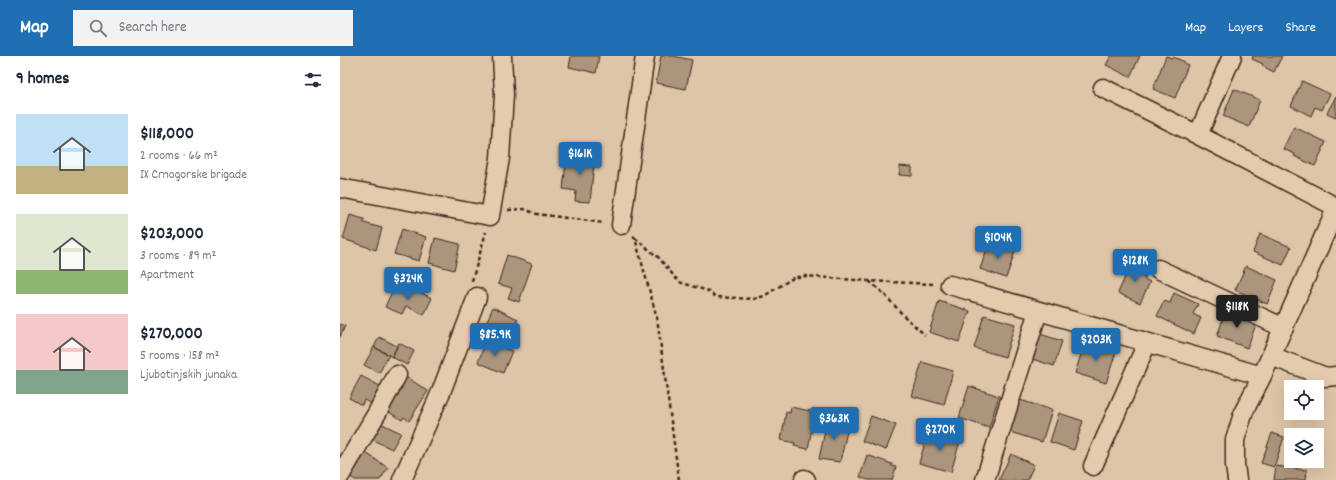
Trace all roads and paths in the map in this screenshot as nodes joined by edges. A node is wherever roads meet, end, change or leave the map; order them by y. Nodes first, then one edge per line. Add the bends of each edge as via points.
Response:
1 (502, 56) edge
2 (645, 56) edge
3 (1232, 56) edge
4 (1103, 88) dead end
5 (1198, 135) junction
6 (340, 188) edge
7 (1336, 208) edge
8 (491, 214) junction
9 (621, 225) junction
10 (635, 238) junction
11 (1158, 269) dead end
12 (869, 281) junction
13 (950, 285) joint
14 (476, 299) joint
15 (1038, 311) junction
16 (1284, 328) junction
17 (925, 335) dead end
18 (1147, 343) junction
19 (1271, 356) junction
20 (397, 374) dead end
21 (1262, 376) junction
22 (1336, 376) edge
23 (1092, 466) dead end
24 (340, 476) edge
25 (402, 480) edge
26 (679, 480) edge
27 (985, 480) edge
28 (1237, 480) edge

1 - 8 street via 504,95 500,158
2 - 9 street
3 - 5 street
4 - 5 street
5 - 7 street
6 - 8 street
7 - 16 street
8 - 9 path via 524,209 537,214
8 - 14 path via 467,299
9 - 10 path
10 - 12 path via 658,257 679,282 708,291 716,297 754,299 764,296 793,278 803,276
10 - 26 path via 657,318
11 - 16 street
12 - 13 path
12 - 17 path
13 - 15 street
14 - 25 street via 441,392
15 - 18 street
15 - 27 street
16 - 19 street
18 - 21 street
18 - 23 street
19 - 21 street
19 - 22 street via 1326,377
20 - 24 street
21 - 28 street via 1244,411 1235,440 1234,465

